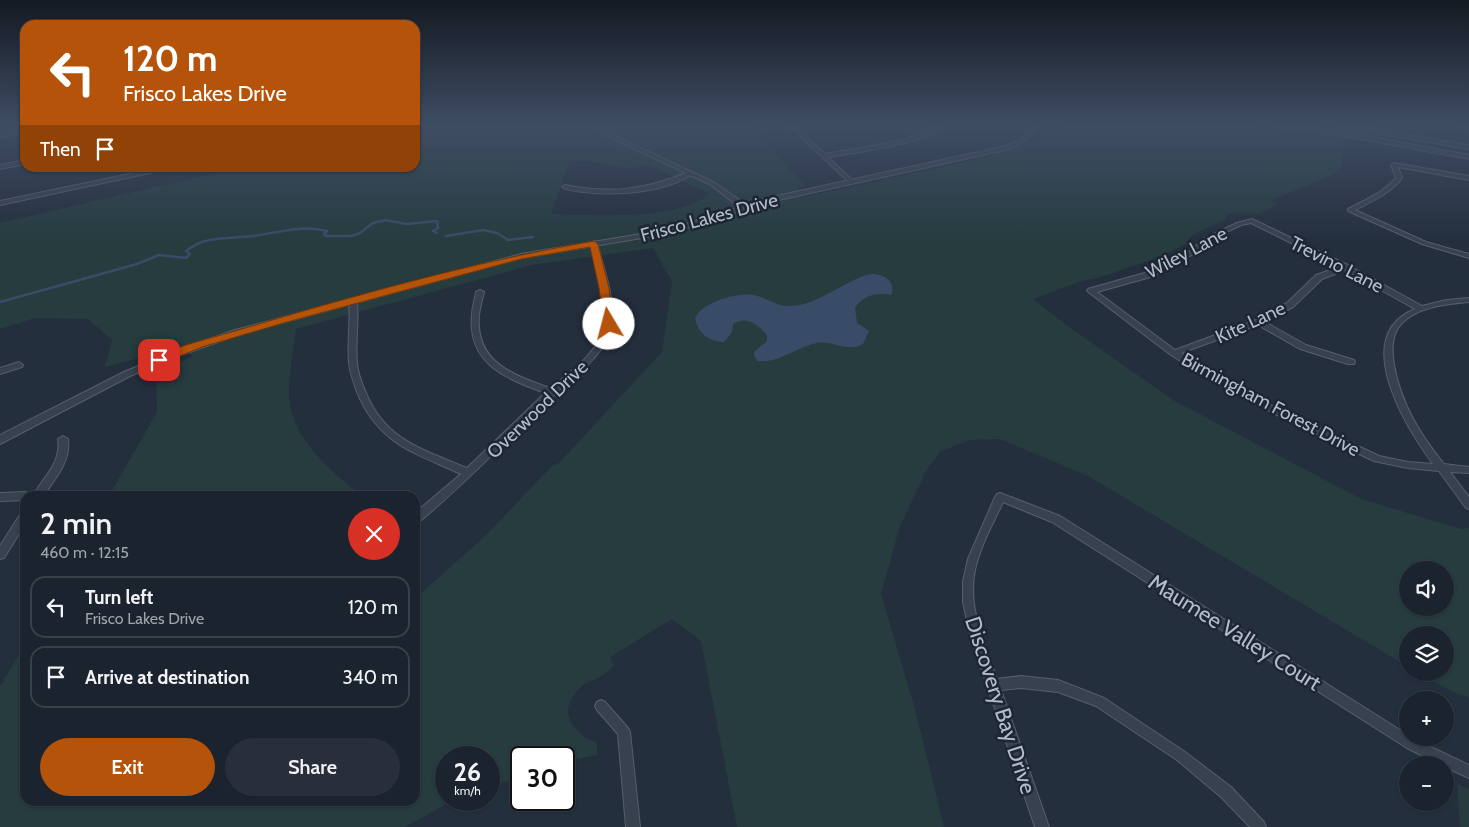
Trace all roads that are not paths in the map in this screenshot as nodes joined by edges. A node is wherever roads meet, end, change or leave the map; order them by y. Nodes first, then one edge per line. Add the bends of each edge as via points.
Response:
1 (17, 164) edge
2 (670, 164) edge
3 (832, 164) edge
4 (936, 164) edge
5 (0, 167) edge
6 (145, 172) edge
7 (690, 173) junction
8 (1469, 178) edge
9 (852, 182) junction
10 (565, 186) dead end
11 (0, 203) edge
12 (744, 207) junction
13 (1252, 221) joint
14 (594, 244) junction
15 (1469, 256) edge
16 (1345, 267) junction
17 (1091, 291) joint
18 (480, 292) dead end
19 (1469, 300) edge
20 (353, 302) junction
21 (1421, 309) junction
22 (1260, 322) junction
23 (1174, 354) junction
24 (1351, 362) dead end
25 (19, 365) dead end
26 (0, 371) edge
27 (551, 392) junction
28 (63, 439) dead end
29 (0, 440) edge
30 (1444, 469) junction
31 (1469, 470) edge
32 (469, 473) junction
33 (41, 491) edge
34 (20, 496) edge
35 (0, 497) edge
36 (1000, 497) joint
37 (1469, 506) edge
38 (420, 515) edge
39 (20, 524) edge
40 (0, 555) edge
41 (993, 684) junction
42 (601, 706) dead end
43 (1469, 772) edge
44 (633, 827) edge
45 (1042, 827) edge
46 (1259, 827) edge

1 - 5 street
2 - 7 street
3 - 9 street
4 - 9 street, Frisco Lakes Drive
6 - 11 street
7 - 10 street via 661,186 631,192 585,191
7 - 12 street via 713,184
8 - 15 street via 1394,165 1399,178 1395,183 1350,210 1424,243
9 - 12 street, Frisco Lakes Drive
12 - 14 street, Frisco Lakes Drive via 672,231
13 - 16 street, Trevino Lane
13 - 17 street, Wiley Lane via 1205,240 1193,252 1151,274
14 - 20 street, Frisco Lakes Drive via 521,256
14 - 27 street, Overwood Drive via 609,324 602,343 589,359
16 - 21 street, Trevino Lane
16 - 22 street, Kite Lane via 1318,278 1290,305
17 - 23 street, Birmingham Forest Drive
18 - 27 street via 475,309 475,341 484,355 496,368 510,376
19 - 21 street
20 - 29 street, Frisco Lakes Drive via 238,332 175,354 89,392
20 - 32 street via 356,320 353,359 366,408 388,433 415,450
21 - 30 street via 1400,322 1390,335 1388,351 1402,409
22 - 23 street, Kite Lane
22 - 24 street via 1309,349
23 - 30 street, Birmingham Forest Drive via 1220,382 1377,459
25 - 26 street
27 - 32 street, Overwood Drive
28 - 33 street via 65,452
30 - 31 street, Birmingham Forest Drive
30 - 37 street
32 - 38 street, Overwood Drive
34 - 35 street
36 - 41 street, Discovery Bay Drive via 973,559 968,581 969,607
36 - 43 street, Maumee Valley Court via 1056,519 1411,744
39 - 40 street
41 - 45 street, Discovery Bay Drive
41 - 46 street via 1020,682 1058,686 1100,702 1188,762 1226,792
42 - 44 street via 624,732

